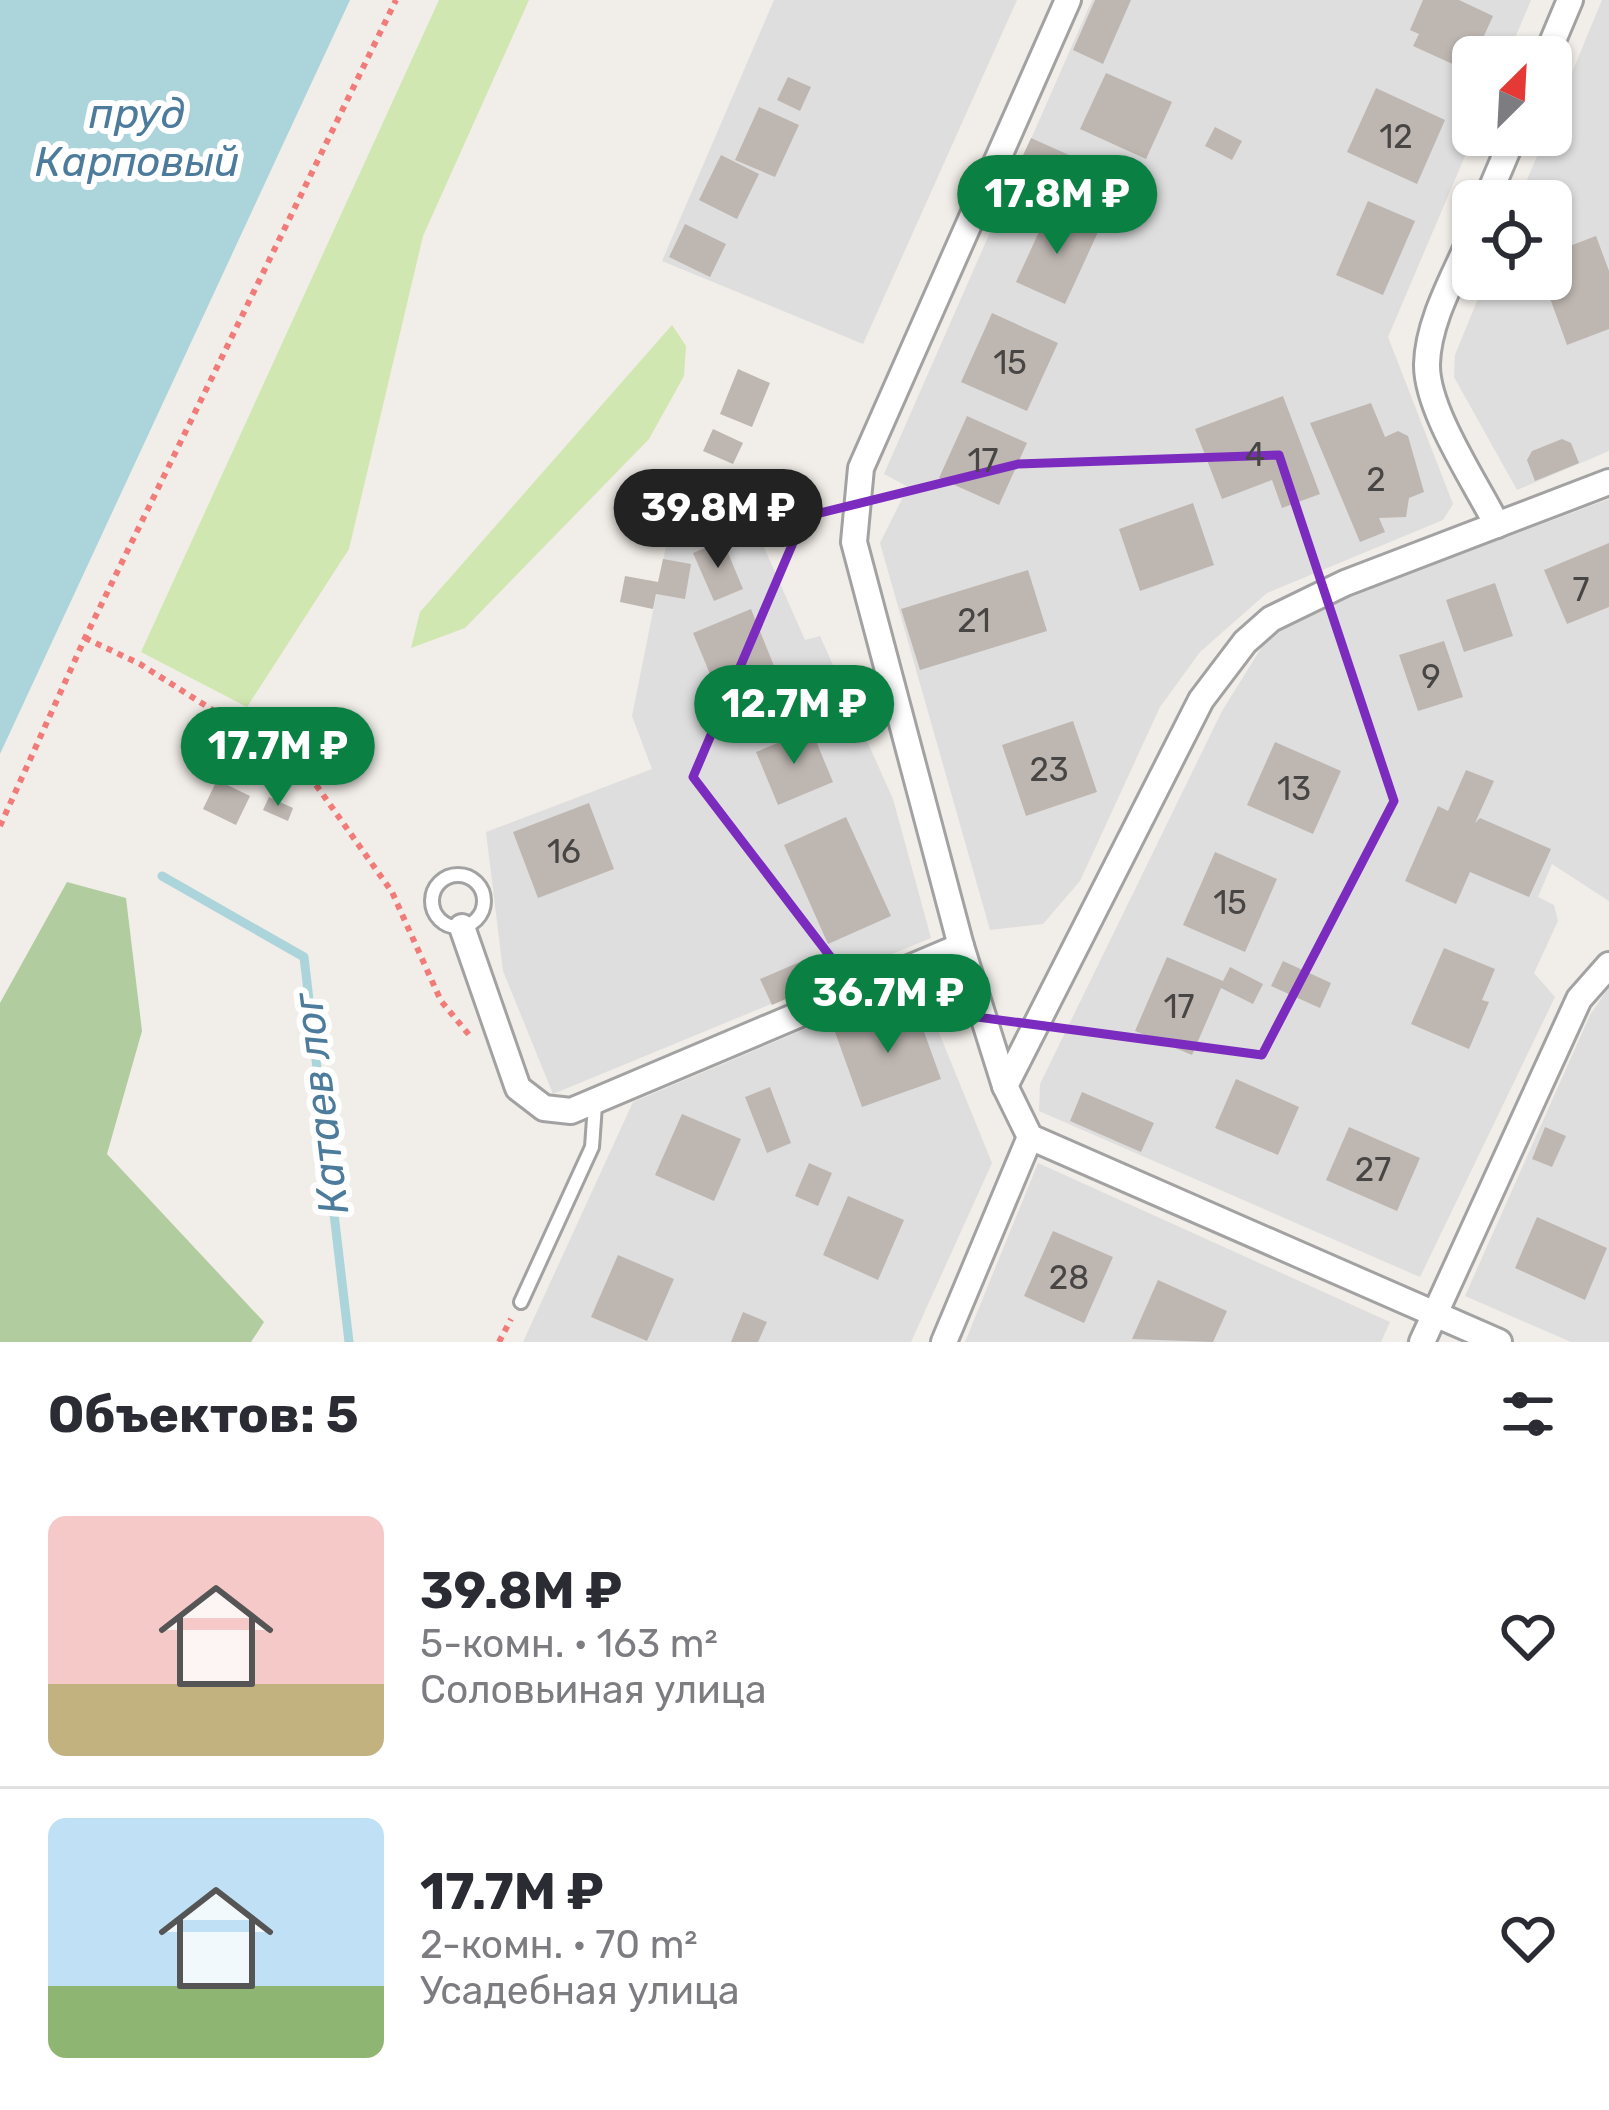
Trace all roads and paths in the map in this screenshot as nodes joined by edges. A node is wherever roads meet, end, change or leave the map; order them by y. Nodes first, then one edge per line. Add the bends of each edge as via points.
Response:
1 (396, 0) edge
2 (1068, 0) edge
3 (1570, 0) edge
4 (1555, 36) edge
5 (1452, 283) edge
6 (1609, 482) edge
7 (1497, 525) junction
8 (85, 638) junction
9 (0, 826) edge
10 (462, 927) junction
11 (962, 946) junction
12 (1609, 965) edge
13 (480, 1047) dead end
14 (1005, 1086) junction
15 (595, 1105) junction
16 (1030, 1137) junction
17 (520, 1302) dead end
18 (1435, 1313) junction
19 (944, 1342) edge
20 (1422, 1342) edge
21 (1499, 1342) edge

1 - 8 path
2 - 11 street via 861,468 854,505 854,542
3 - 4 street
5 - 7 street via 1427,359 1428,389
6 - 7 street
7 - 14 street via 1305,602 1245,642 1202,700
8 - 9 path
8 - 13 path via 304,768 392,892 442,1001
10 - 10 lane via 442,922 432,906 437,886 453,876 472,880 483,897 478,916
10 - 15 street via 518,1088 553,1110
11 - 14 street
11 - 15 street
12 - 18 street via 1579,1000
14 - 16 street
15 - 17 lane via 592,1148
16 - 18 street
16 - 19 street
18 - 20 street
18 - 21 street

